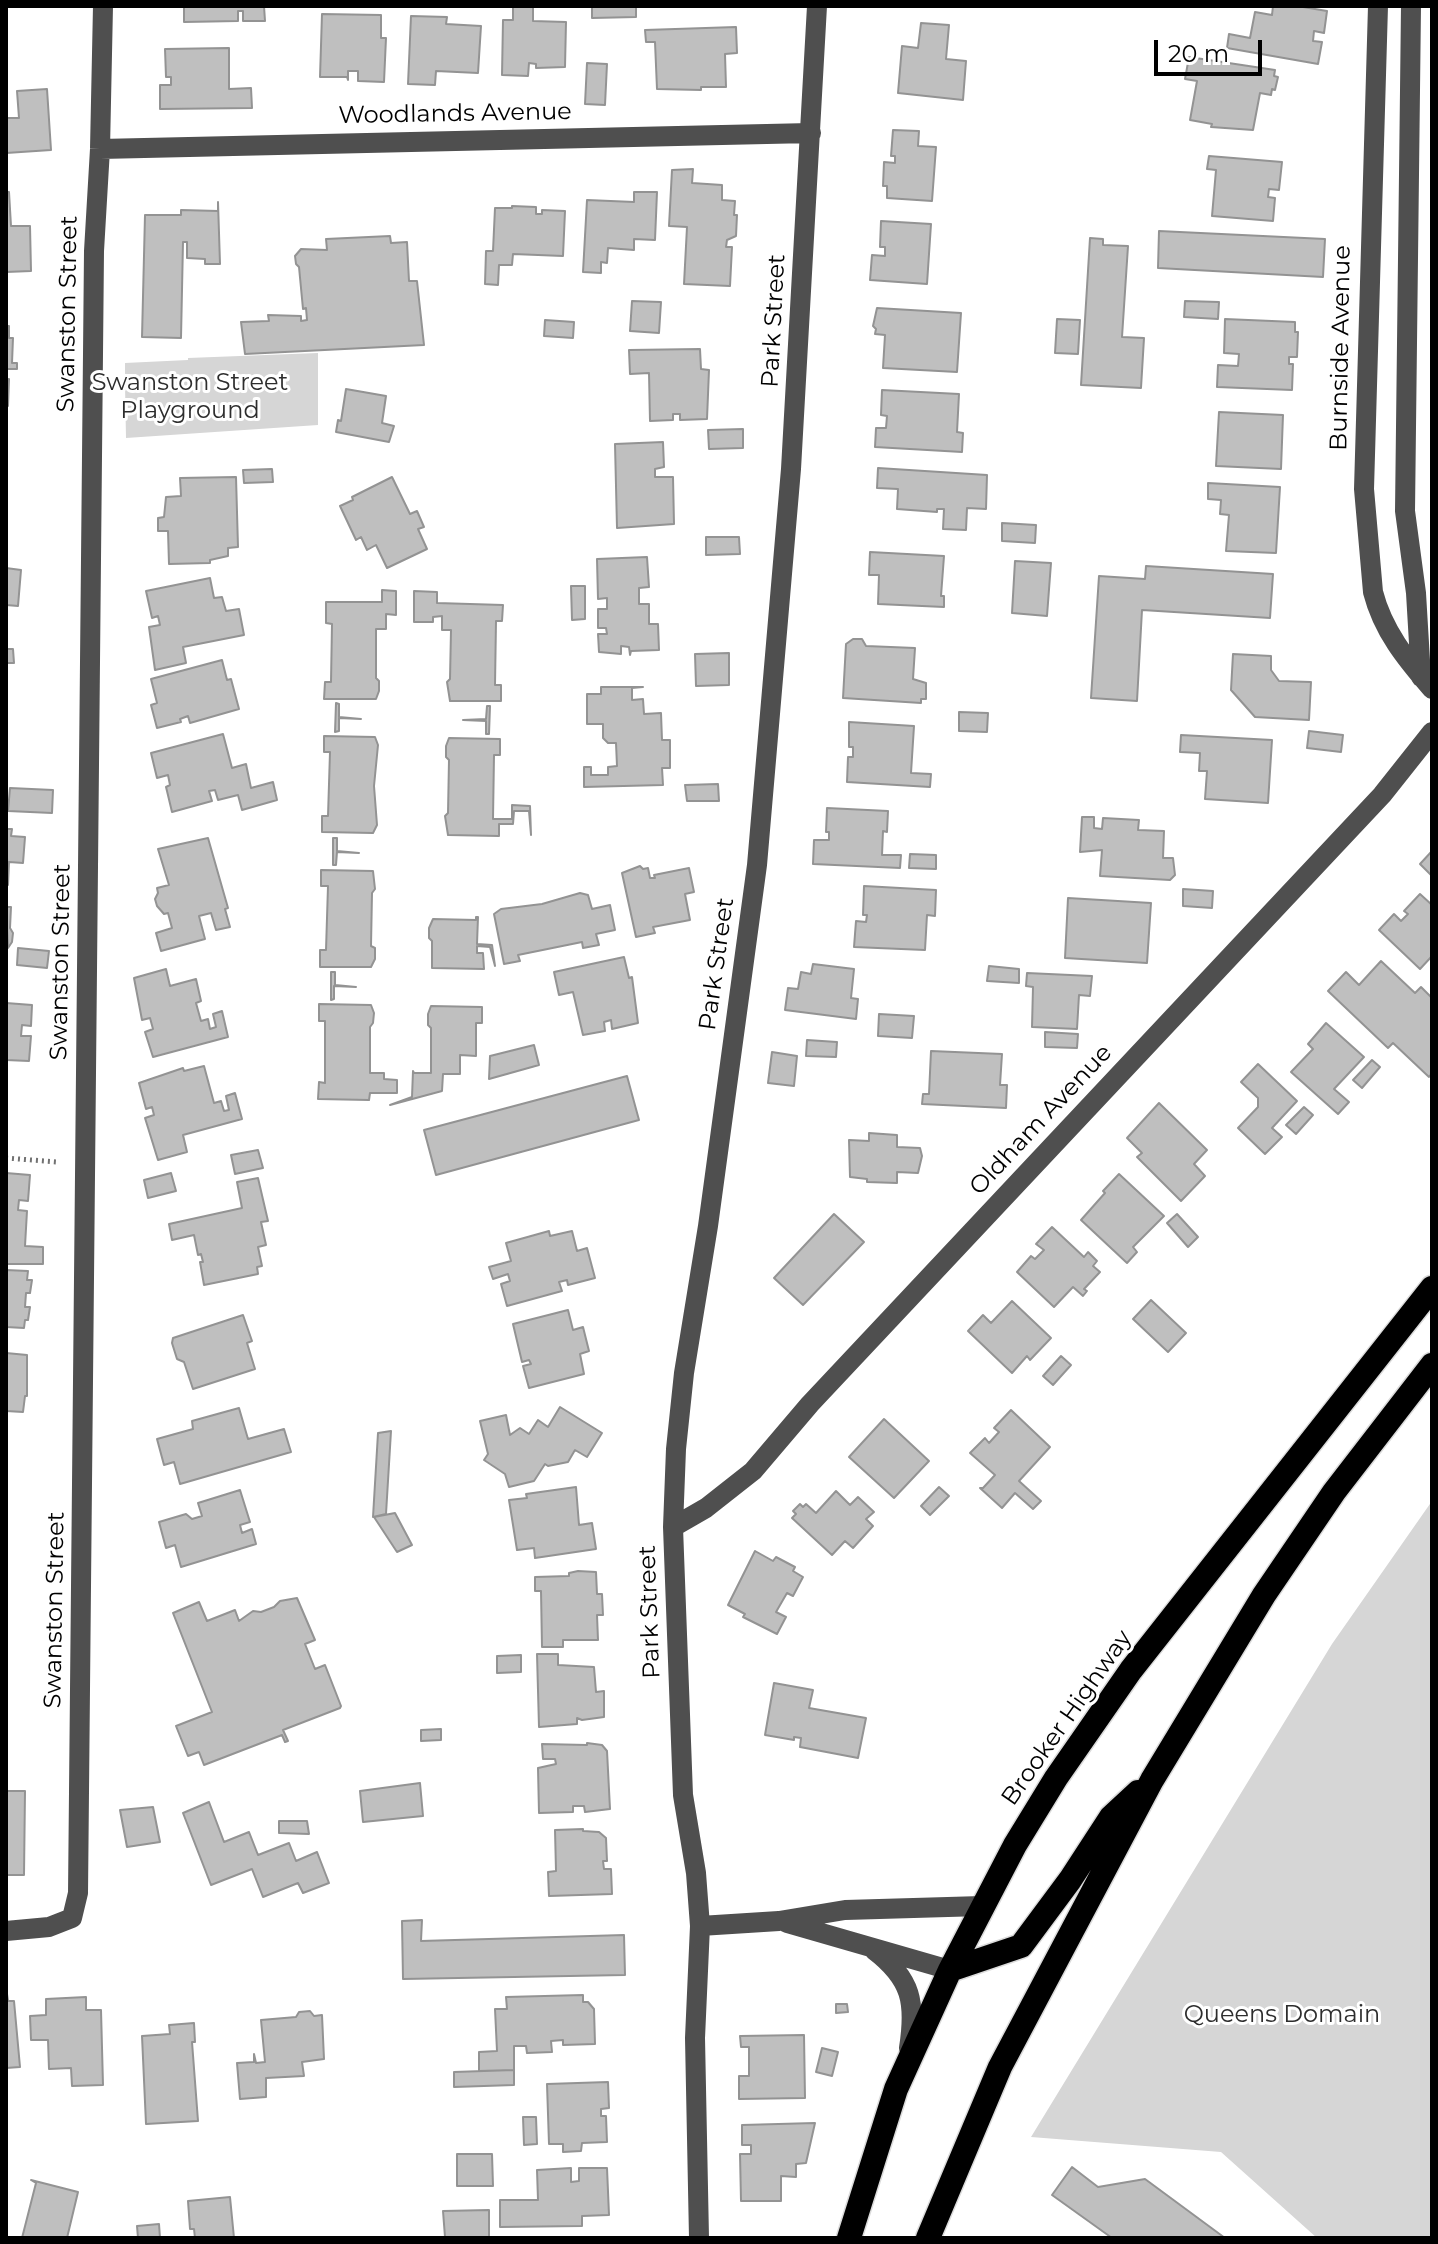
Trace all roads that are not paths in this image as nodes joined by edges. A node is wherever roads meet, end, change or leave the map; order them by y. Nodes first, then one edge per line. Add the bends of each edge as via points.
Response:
1 (103, 6) edge
2 (817, 6) edge
3 (1378, 6) edge
4 (1411, 6) edge
5 (811, 133) junction
6 (100, 149) junction
7 (1427, 683) edge
8 (1432, 732) edge
9 (1432, 1288) edge
10 (1432, 1365) edge
11 (673, 1527) junction
12 (1152, 1780) junction
13 (982, 1906) junction
14 (779, 1921) junction
15 (700, 1926) junction
16 (6, 1931) edge
17 (860, 1943) junction
18 (950, 1970) junction
19 (909, 2061) junction
20 (699, 2238) edge
21 (849, 2238) edge
22 (928, 2238) edge

1 - 6 street, Swanston Street
2 - 5 street, Park Street
3 - 7 street, Burnside Avenue via 1364,489 1377,608 1389,635
4 - 7 street, Burnside Avenue via 1405,511
5 - 6 street, Woodlands Avenue
5 - 11 street, Park Street via 791,469 757,865 684,1373
6 - 16 street, Swanston Street via 94,263 78,1893 72,1918 49,1927
8 - 11 street, Oldham Avenue via 1382,795 821,1392 753,1471
9 - 13 highway, Brooker Highway via 1131,1670 1056,1778
10 - 12 highway via 1334,1492 1264,1595
11 - 15 street, Park Street via 684,1805
12 - 18 highway via 1111,1817 1021,1946
12 - 22 highway via 1000,2067
13 - 14 street via 845,1910
13 - 18 highway, Brooker Highway
14 - 15 street
14 - 17 street
15 - 20 street, Park Street via 695,2038
17 - 18 street
17 - 19 street via 884,1958 907,1987 913,2013
18 - 19 highway, Brooker Highway
19 - 21 highway, Brooker Highway

